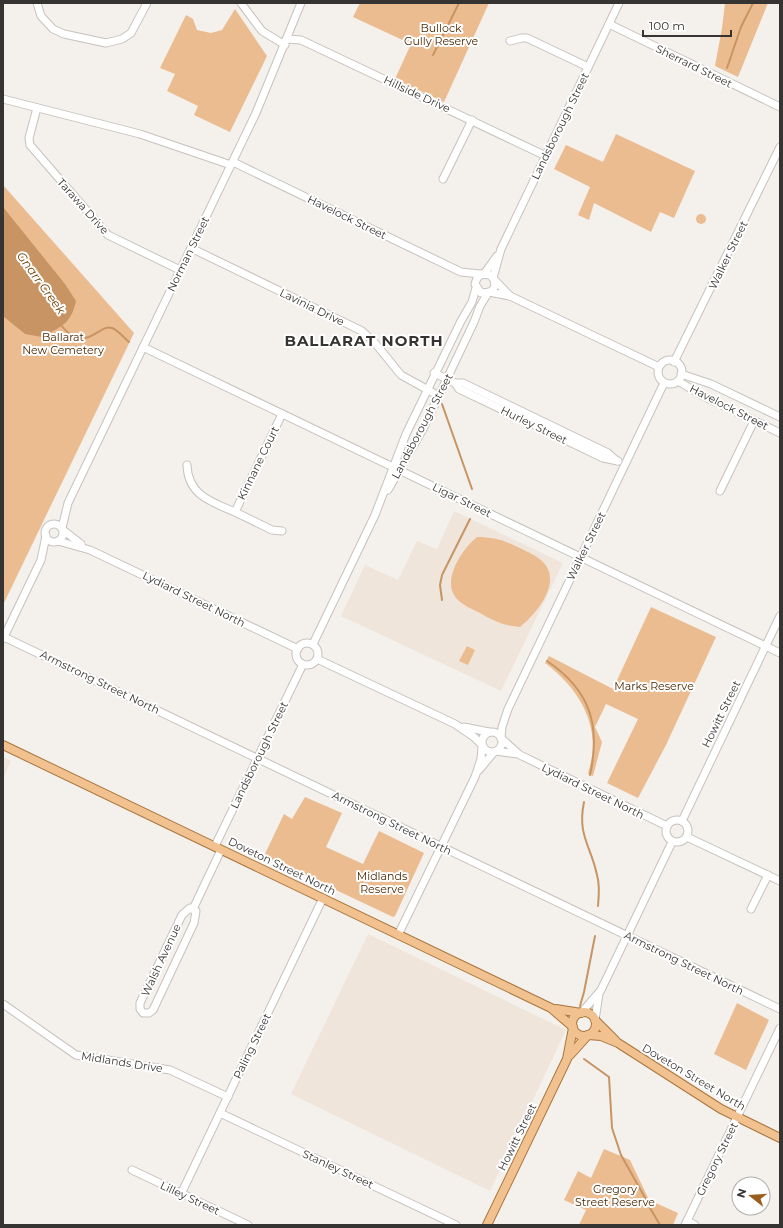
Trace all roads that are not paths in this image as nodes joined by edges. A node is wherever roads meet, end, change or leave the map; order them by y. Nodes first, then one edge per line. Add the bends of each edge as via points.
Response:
1 (37, 3) edge
2 (147, 3) edge
3 (241, 3) edge
4 (301, 3) edge
5 (619, 3) edge
6 (609, 24) junction
7 (510, 41) dead end
8 (286, 42) junction
9 (588, 67) junction
10 (3, 99) edge
11 (780, 107) edge
12 (37, 108) junction
13 (472, 120) junction
14 (780, 146) edge
15 (546, 156) junction
16 (232, 163) junction
17 (443, 179) dead end
18 (191, 248) junction
19 (501, 249) junction
20 (180, 270) junction
21 (462, 272) junction
22 (483, 274) junction
23 (494, 279) junction
24 (476, 287) junction
25 (489, 293) junction
26 (510, 296) junction
27 (143, 347) junction
28 (674, 362) junction
29 (659, 367) junction
30 (434, 373) junction
31 (679, 377) junction
32 (447, 379) junction
33 (664, 383) junction
34 (427, 390) junction
35 (439, 396) junction
36 (282, 414) junction
37 (780, 417) edge
38 (754, 421) junction
39 (780, 433) edge
40 (187, 465) dead end
41 (625, 465) junction
42 (396, 468) junction
43 (720, 491) dead end
44 (68, 503) junction
45 (235, 512) junction
46 (53, 524) junction
47 (62, 529) junction
48 (282, 530) dead end
49 (46, 536) junction
50 (57, 541) junction
51 (90, 550) junction
52 (581, 557) junction
53 (41, 560) junction
54 (780, 616) edge
55 (4, 638) edge
56 (313, 644) junction
57 (766, 646) junction
58 (298, 649) junction
59 (780, 653) edge
60 (317, 659) junction
61 (303, 664) junction
62 (508, 709) junction
63 (455, 724) junction
64 (489, 732) junction
65 (502, 739) junction
66 (3, 745) edge
67 (482, 745) junction
68 (495, 752) junction
69 (520, 755) junction
70 (258, 758) junction
71 (475, 777) junction
72 (682, 821) junction
73 (667, 826) junction
74 (687, 837) junction
75 (672, 842) junction
76 (441, 846) junction
77 (218, 848) junction
78 (768, 875) junction
79 (780, 881) edge
80 (323, 898) junction
81 (193, 908) junction
82 (751, 909) dead end
83 (398, 935) junction
84 (627, 935) junction
85 (601, 990) junction
86 (3, 1004) edge
87 (551, 1008) junction
88 (780, 1009) edge
89 (582, 1012) junction
90 (596, 1021) junction
91 (573, 1027) junction
92 (780, 1028) edge
93 (588, 1035) junction
94 (618, 1043) junction
95 (567, 1059) junction
96 (228, 1097) junction
97 (220, 1113) junction
98 (738, 1117) junction
99 (780, 1138) edge
100 (132, 1170) dead end
101 (182, 1194) junction
102 (686, 1223) edge
103 (248, 1225) edge
104 (456, 1225) edge
105 (487, 1225) edge
106 (694, 1225) edge

1 - 2 street via 41,16 53,29 64,34 106,43 122,39 131,33
3 - 8 street via 262,32
4 - 8 street, Norman Street
5 - 6 street, Landsborough Street
6 - 9 street, Landsborough Street
6 - 11 street, Sherrard Street
7 - 9 street via 528,38
8 - 13 street, Hillside Drive via 301,40
8 - 16 street, Norman Street
9 - 15 street, Landsborough Street
10 - 12 street, Havelock Street
12 - 16 street, Havelock Street via 140,134
12 - 20 street, Tarawa Drive via 29,138 30,145 101,227 113,238
13 - 15 street, Hillside Drive
13 - 17 street
14 - 28 street, Walker Street
15 - 19 street, Landsborough Street
16 - 18 street, Norman Street
16 - 21 street, Havelock Street
18 - 20 street, Norman Street
18 - 34 street, Lavinia Drive via 362,331 401,375
19 - 22 street, Landsborough Street
19 - 23 street, Landsborough Street
20 - 27 street, Norman Street
21 - 22 street, Havelock Street
21 - 24 street, Havelock Street
22 - 23 street via 490,274
22 - 24 street via 477,278
23 - 25 street via 495,286
23 - 26 street
24 - 25 street via 481,293
24 - 30 street, Landsborough Street via 472,302
25 - 26 street
25 - 32 street, Landsborough Street via 480,306
26 - 29 street
27 - 36 street, Ligar Street
27 - 44 street, Norman Street
28 - 29 street via 664,362
28 - 31 street via 680,367
29 - 33 street via 658,374
30 - 32 street, Hurley Street
30 - 34 street, Landsborough Street
31 - 33 street via 671,384
31 - 37 street, Havelock Street via 711,384
31 - 38 street, Havelock Street via 703,396
32 - 35 street, Landsborough Street
32 - 41 street, Hurley Street via 463,383 608,453
33 - 41 street, Walker Street
34 - 35 street, Lavinia Drive
34 - 42 street, Landsborough Street
35 - 42 street, Landsborough Street
36 - 42 street, Ligar Street
36 - 45 street, Kinnane Court
38 - 39 street, Havelock Street
38 - 43 street
40 - 45 street, Kinnane Court via 189,482 196,491 204,498
41 - 52 street, Walker Street
42 - 52 street, Ligar Street
42 - 56 street, Landsborough Street
44 - 46 street, Norman Street
44 - 47 street, Norman Street
45 - 48 street, Kinnane Court via 272,530
46 - 47 street via 58,524
46 - 49 street via 46,529
47 - 50 street via 62,536
47 - 51 street, Lydiard Street North
49 - 50 street
49 - 53 street
50 - 51 street, Lydiard Street North
50 - 53 street
51 - 58 street, Lydiard Street North
52 - 57 street, Ligar Street
52 - 62 street, Walker Street
53 - 55 street
54 - 57 street, Howitt Street
55 - 70 street, Armstrong Street North
56 - 58 street via 304,643
56 - 60 street via 318,650
57 - 59 street, Ligar Street
57 - 72 street, Howitt Street
58 - 61 street via 298,658
60 - 61 street via 311,664
60 - 63 street
61 - 70 street, Landsborough Street
62 - 64 street, Walker Street
62 - 65 street, Walker Street via 502,727
63 - 64 street
63 - 67 street
64 - 65 street via 497,733
64 - 67 street via 483,738
65 - 68 street via 501,746
65 - 69 street, Lydiard Street North
66 - 77 main road, Doveton Street North
67 - 68 street via 487,751
67 - 71 street via 481,759
68 - 69 street, Lydiard Street North
68 - 71 street
69 - 73 street, Lydiard Street North
70 - 76 street, Armstrong Street North
70 - 77 street, Landsborough Street
71 - 76 street
72 - 73 street via 674,820
72 - 74 street via 688,830
73 - 75 street via 666,834
74 - 75 street via 681,842
74 - 78 street
75 - 84 street
76 - 83 street
76 - 84 street, Armstrong Street North
77 - 80 main road, Doveton Street North
77 - 81 street, Walsh Avenue
78 - 79 street
78 - 82 street
80 - 83 main road, Doveton Street North
80 - 96 street, Paling Street
81 - 81 street, Walsh Avenue via 196,911 196,918 153,1010 149,1014 143,1014 140,1003 182,915 187,909
83 - 87 main road, Doveton Street North
84 - 85 street
84 - 88 street, Armstrong Street North
85 - 89 street
85 - 90 street
86 - 96 street, Midlands Drive via 76,1055 170,1070
87 - 89 main road, Doveton Street North
87 - 91 main road, Doveton Street North
89 - 90 main road via 590,1014
89 - 91 main road via 574,1019
90 - 93 main road via 594,1030
90 - 94 main road, Doveton Street North
91 - 93 main road via 579,1034
91 - 95 main road, Howitt Street
92 - 98 street, Gregory Street
93 - 94 main road, Doveton Street North via 600,1036
93 - 95 main road, Howitt Street
94 - 98 main road, Doveton Street North via 721,1109
95 - 105 main road, Howitt Street
96 - 97 street, Paling Street
97 - 101 street, Paling Street
97 - 104 street, Stanley Street
98 - 99 main road, Doveton Street North
98 - 102 street, Gregory Street
100 - 101 street, Lilley Street
101 - 103 street, Lilley Street
102 - 106 street

